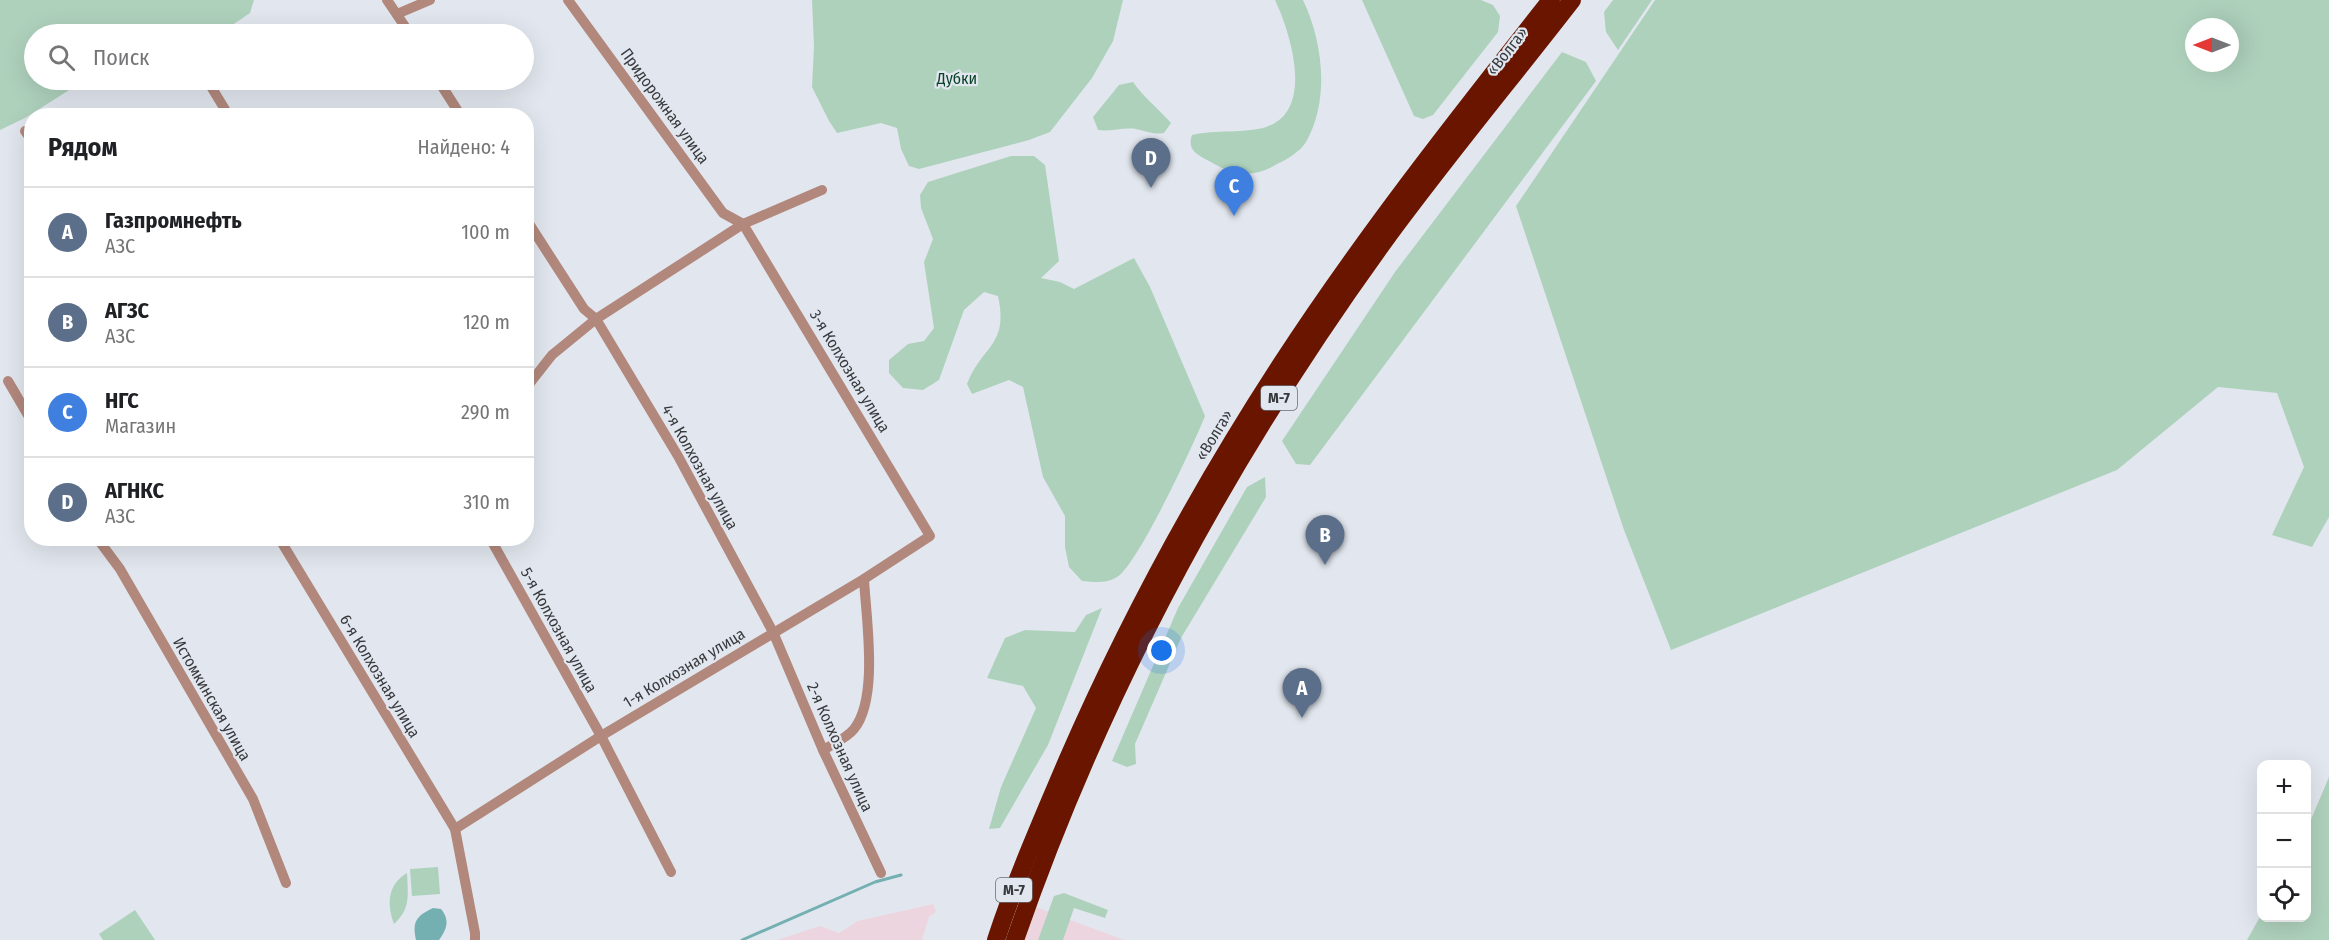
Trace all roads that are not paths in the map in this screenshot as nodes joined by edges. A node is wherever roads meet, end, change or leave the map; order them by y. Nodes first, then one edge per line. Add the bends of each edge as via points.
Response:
1 (387, 0) edge
2 (430, 0) edge
3 (568, 0) edge
4 (1551, 0) edge
5 (1572, 0) edge
6 (397, 14) junction
7 (404, 24) edge
8 (213, 90) edge
9 (444, 90) edge
10 (224, 108) edge
11 (456, 108) edge
12 (822, 190) dead end
13 (742, 224) junction
14 (534, 231) edge
15 (596, 319) junction
16 (534, 378) edge
17 (8, 381) dead end
18 (24, 408) edge
19 (930, 536) joint
20 (103, 546) edge
21 (284, 546) edge
22 (494, 546) edge
23 (864, 579) junction
24 (773, 632) junction
25 (601, 736) junction
26 (823, 750) junction
27 (455, 829) junction
28 (671, 872) dead end
29 (881, 873) dead end
30 (286, 882) dead end
31 (475, 940) edge
32 (996, 940) edge
33 (1015, 940) edge

1 - 6 street
2 - 6 street
3 - 13 street, Придорожная улица via 723,213
4 - 32 highway, «Волга» / М-7 via 1375,229 1287,354 1229,447 1135,617 1090,709 1030,847
5 - 33 highway, «Волга» / М-7 via 1385,240 1233,469 1140,640 1052,836
6 - 7 street
8 - 10 street
9 - 11 street
12 - 13 street
13 - 15 street
13 - 19 street, 3-я Колхозная улица
14 - 15 street, 4-я Колхозная улица via 584,309
15 - 16 street via 552,355
15 - 24 street, 4-я Колхозная улица via 678,456
17 - 18 street
19 - 23 street, 1-я Колхозная улица
20 - 30 street, Истомкинская улица via 253,799
21 - 27 street, 6-я Колхозная улица
22 - 25 street, 5-я Колхозная улица
23 - 24 street, 1-я Колхозная улица
23 - 26 street via 869,690 865,708 854,730
24 - 25 street, 1-я Колхозная улица
24 - 26 street, 2-я Колхозная улица
25 - 27 street, 1-я Колхозная улица
25 - 28 street, 5-я Колхозная улица
26 - 29 street, 2-я Колхозная улица
27 - 31 street

